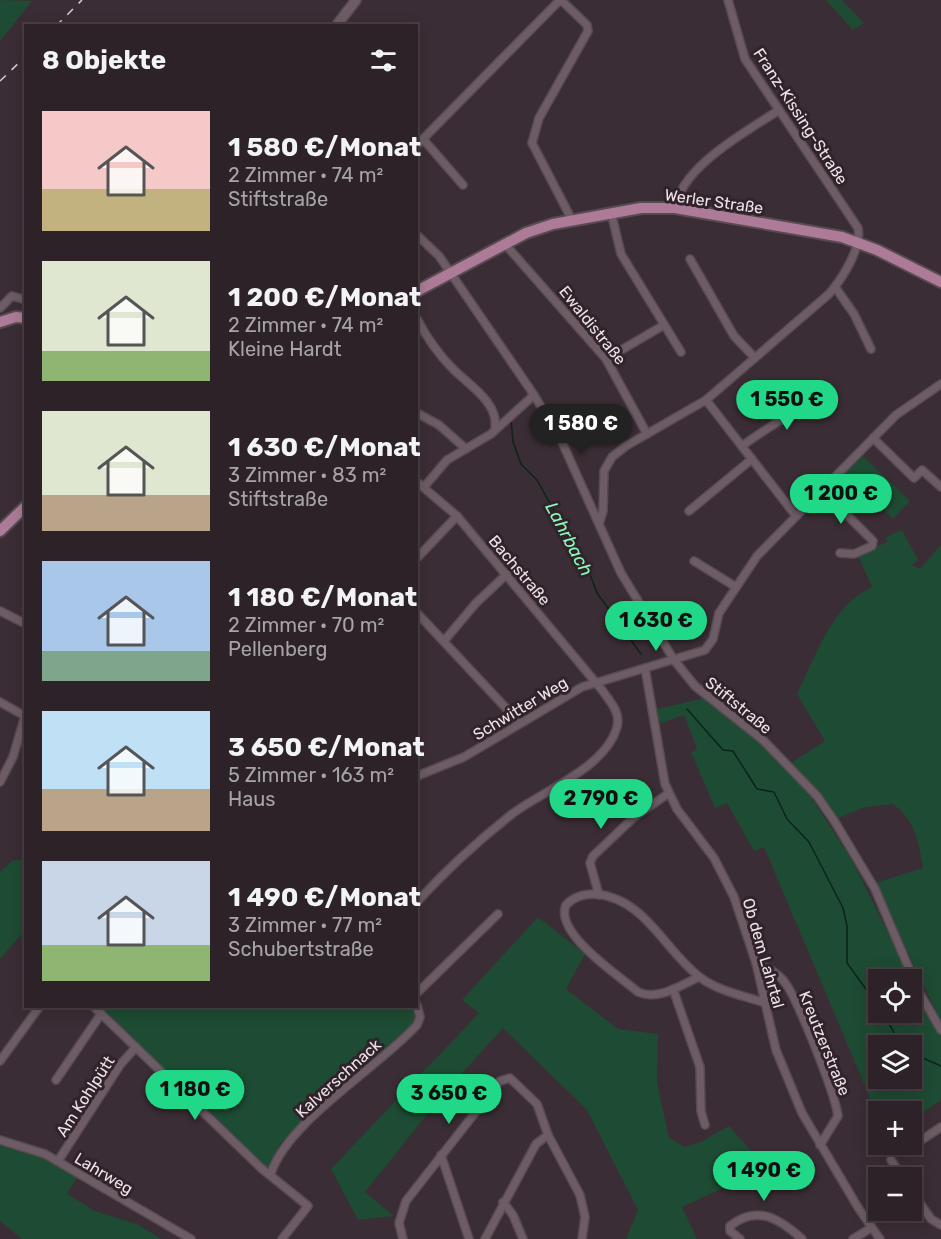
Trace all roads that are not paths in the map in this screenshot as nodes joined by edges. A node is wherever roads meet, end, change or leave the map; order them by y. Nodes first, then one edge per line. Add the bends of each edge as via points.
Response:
1 (356, 0) edge
2 (561, 0) edge
3 (728, 0) edge
4 (338, 24) edge
5 (779, 110) junction
6 (423, 139) junction
7 (418, 144) edge
8 (463, 185) dead end
9 (675, 208) junction
10 (611, 212) junction
11 (572, 220) junction
12 (418, 236) edge
13 (504, 242) junction
14 (858, 243) junction
15 (690, 259) dead end
16 (450, 273) junction
17 (941, 282) edge
18 (835, 287) junction
19 (418, 290) edge
20 (24, 299) edge
21 (0, 308) edge
22 (24, 318) edge
23 (418, 321) edge
24 (0, 322) edge
25 (664, 325) junction
26 (871, 349) dead end
27 (681, 352) dead end
28 (754, 358) junction
29 (606, 359) junction
30 (941, 384) edge
31 (534, 395) junction
32 (815, 395) dead end
33 (706, 400) junction
34 (418, 414) edge
35 (495, 428) junction
36 (647, 434) junction
37 (873, 438) junction
38 (742, 446) junction
39 (466, 449) junction
40 (752, 459) junction
41 (418, 483) edge
42 (424, 487) junction
43 (941, 487) edge
44 (822, 490) junction
45 (24, 508) edge
46 (689, 511) dead end
47 (457, 516) junction
48 (796, 516) junction
49 (599, 525) junction
50 (0, 531) edge
51 (840, 554) dead end
52 (418, 557) edge
53 (694, 561) dead end
54 (507, 574) junction
55 (736, 587) junction
56 (0, 611) edge
57 (418, 614) edge
58 (24, 623) edge
59 (444, 641) junction
60 (674, 660) junction
61 (645, 668) junction
62 (595, 682) junction
63 (0, 702) edge
64 (520, 723) junction
65 (418, 776) edge
66 (0, 783) edge
67 (669, 793) junction
68 (599, 895) junction
69 (418, 901) edge
70 (498, 914) dead end
71 (756, 963) junction
72 (699, 977) junction
73 (673, 989) junction
74 (418, 992) edge
75 (765, 1002) junction
76 (39, 1008) edge
77 (95, 1008) edge
78 (418, 1008) edge
79 (101, 1014) junction
80 (941, 1030) edge
81 (136, 1047) junction
82 (0, 1061) edge
83 (56, 1080) dead end
84 (705, 1125) dead end
85 (941, 1127) edge
86 (548, 1135) junction
87 (0, 1140) edge
88 (922, 1140) edge
89 (820, 1145) junction
90 (441, 1155) junction
91 (891, 1160) dead end
92 (58, 1161) junction
93 (896, 1167) edge
94 (271, 1173) junction
95 (503, 1202) junction
96 (922, 1206) edge
97 (941, 1225) edge
98 (871, 1228) junction
99 (191, 1239) edge
100 (282, 1239) edge
101 (402, 1239) edge
102 (469, 1239) edge
103 (485, 1239) edge
104 (524, 1239) edge
105 (582, 1239) edge
106 (740, 1239) edge
107 (802, 1239) edge
108 (853, 1239) edge
109 (880, 1239) edge

1 - 4 main road
2 - 6 street
2 - 11 street via 588,28 536,124 532,139 535,152
3 - 5 street, Franz-Kissing-Straße via 745,59
5 - 9 street via 702,165 679,191
5 - 14 street, Franz-Kissing-Straße via 858,228
6 - 7 street
6 - 8 street
9 - 10 main road, Werler Straße
9 - 14 main road, Werler Straße
10 - 11 main road, Werler Straße
10 - 25 street via 617,242
11 - 13 main road, Werler Straße
12 - 16 street, Stiftstraße via 440,256
13 - 16 main road, Werler Straße
13 - 29 street, Ewaldistraße
14 - 17 main road, Werler Straße
14 - 18 street
15 - 28 street via 734,336
16 - 19 main road, Werler Straße
16 - 31 street, Stiftstraße
18 - 26 street
18 - 28 street
20 - 21 street via 12,296
22 - 24 main road
23 - 35 street via 430,342 489,405
25 - 27 street
25 - 29 street
28 - 33 street
29 - 36 street, Ewaldistraße
30 - 37 street, Schwitter Weg via 907,406
31 - 35 street
31 - 49 street, Stiftstraße via 561,440
32 - 38 street
33 - 36 street
33 - 38 street
34 - 39 street via 440,425
35 - 39 street
36 - 49 street via 617,452 608,463
37 - 43 street via 915,478 922,470
37 - 44 street, Schwitter Weg
38 - 40 street
39 - 42 street via 447,460
40 - 46 street
40 - 48 street
41 - 42 street, Bachstraße
42 - 47 street, Bachstraße
44 - 48 street, Schwitter Weg
44 - 51 street via 873,541 872,546 854,554
45 - 50 main road
47 - 52 street
47 - 54 street, Bachstraße
48 - 55 street, Schwitter Weg via 757,556
49 - 60 street, Stiftstraße via 621,573
53 - 55 street
54 - 59 street
54 - 62 street, Bachstraße
55 - 60 street, Schwitter Weg via 719,613 708,647
56 - 58 street
57 - 59 street
59 - 64 street
60 - 61 street, Schwitter Weg
60 - 80 street, Stiftstraße via 696,686 763,740 823,804 875,889 919,992
61 - 62 street, Schwitter Weg
61 - 67 street, Ob dem Lahrtal via 660,764
62 - 64 street, Schwitter Weg
62 - 69 street, Bachstraße via 617,713 617,728 609,742 572,778 492,830
63 - 66 street via 23,714 13,757
64 - 65 street, Schwitter Weg via 464,757
67 - 68 street via 633,818 590,860
67 - 71 street, Ob dem Lahrtal via 726,879
68 - 72 street via 621,902 643,916
68 - 73 street via 575,897 566,905 567,926 574,936 638,992 649,995
70 - 74 street
71 - 75 street, Ob dem Lahrtal
71 - 89 street, Kreutzerstraße via 785,982 820,1063 838,1116
72 - 73 street
72 - 75 street
73 - 84 street via 700,1066
75 - 89 street, Ob dem Lahrtal via 786,1076
76 - 82 street
77 - 79 street
78 - 94 street, Kalverschnack via 417,1024 298,1132 280,1152
79 - 81 street
79 - 83 street
81 - 92 street, Am Kohlpütt via 120,1065
81 - 94 street
85 - 88 street
86 - 90 street via 537,1104 510,1078 500,1081
86 - 95 street via 536,1144
86 - 105 street via 583,1204
87 - 92 street, Lahrweg via 34,1149
89 - 98 street, Ob dem Lahrtal
90 - 101 street via 406,1201 399,1223
90 - 102 street
91 - 93 street
92 - 99 street, Lahrweg
94 - 100 street via 308,1206
95 - 103 street
95 - 104 street
96 - 97 street
98 - 108 street
98 - 109 street, Ob dem Lahrtal
106 - 107 street via 729,1226 738,1219 759,1214 779,1220

